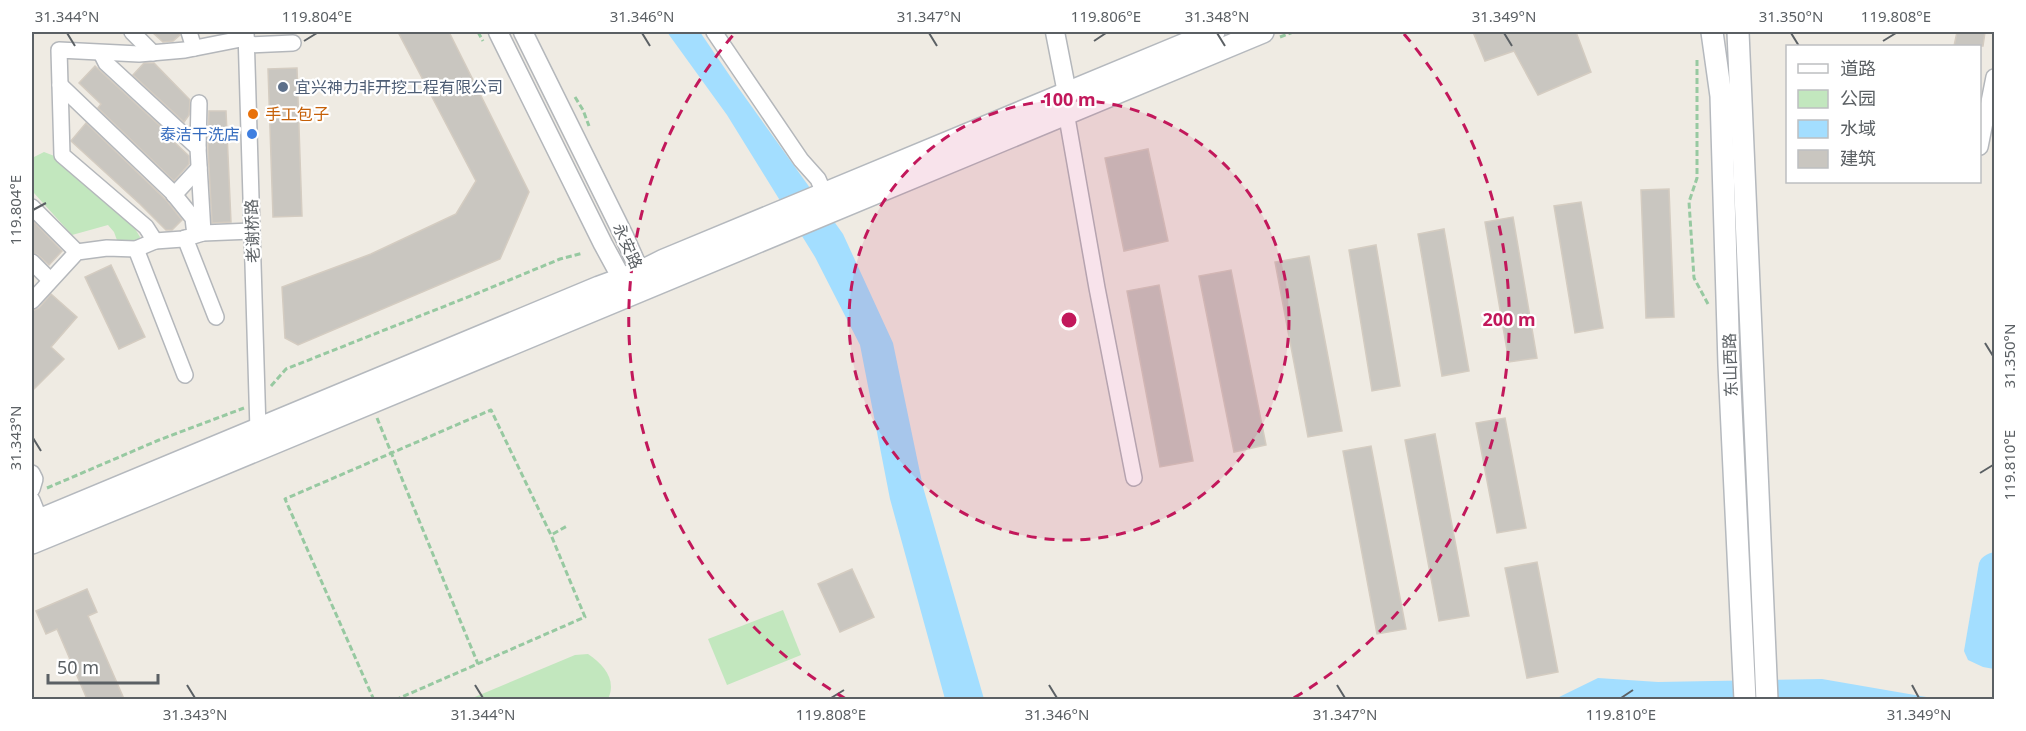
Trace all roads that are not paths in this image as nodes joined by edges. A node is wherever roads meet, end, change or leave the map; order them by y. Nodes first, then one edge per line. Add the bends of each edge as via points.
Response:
1 (132, 32) edge
2 (189, 32) edge
3 (498, 32) edge
4 (523, 32) edge
5 (714, 32) edge
6 (1055, 32) edge
7 (1214, 32) edge
8 (1263, 32) edge
9 (1712, 32) edge
10 (1738, 32) edge
11 (230, 37) edge
12 (246, 38) edge
13 (293, 43) dead end
14 (194, 48) junction
15 (101, 53) junction
16 (153, 53) junction
17 (1995, 77) edge
18 (60, 85) junction
19 (1988, 98) edge
20 (1067, 102) junction
21 (199, 103) dead end
22 (1981, 141) edge
23 (198, 148) junction
24 (199, 168) junction
25 (174, 195) junction
26 (828, 201) junction
27 (32, 207) edge
28 (196, 230) junction
29 (252, 231) junction
30 (155, 241) junction
31 (136, 249) junction
32 (77, 252) junction
33 (32, 262) edge
34 (50, 280) junction
35 (634, 281) junction
36 (32, 301) edge
37 (216, 317) dead end
38 (184, 375) dead end
39 (258, 430) junction
40 (32, 473) edge
41 (1134, 478) dead end
42 (35, 493) edge
43 (36, 522) edge
44 (32, 543) edge
45 (1745, 699) edge
46 (1767, 699) edge

1 - 16 street
2 - 14 street
3 - 35 street, 永安路 via 603,244
4 - 35 street, 永安路
5 - 26 street via 818,179
6 - 20 street
7 - 20 main road
8 - 20 main road
9 - 45 main road, 东山西路 via 1721,96
10 - 46 main road, 东山西路
11 - 12 street
11 - 14 street
12 - 13 street
12 - 29 street, 老谢桥路
14 - 16 street
15 - 16 street
15 - 18 street via 59,50
15 - 23 street via 106,63
17 - 19 street
18 - 25 street
18 - 30 street via 62,155 146,227
19 - 22 street
20 - 26 main road
20 - 41 street via 1097,288
21 - 23 street
23 - 24 street
24 - 25 street
24 - 28 street
25 - 28 street via 193,218
26 - 35 main road via 664,260
27 - 32 street
28 - 29 street
28 - 30 street
28 - 37 street
29 - 39 street, 老谢桥路
30 - 31 street
31 - 32 street
31 - 38 street
32 - 34 street
33 - 34 street
34 - 36 street
35 - 39 main road
35 - 44 main road
39 - 43 main road
40 - 42 street
42 - 43 street

